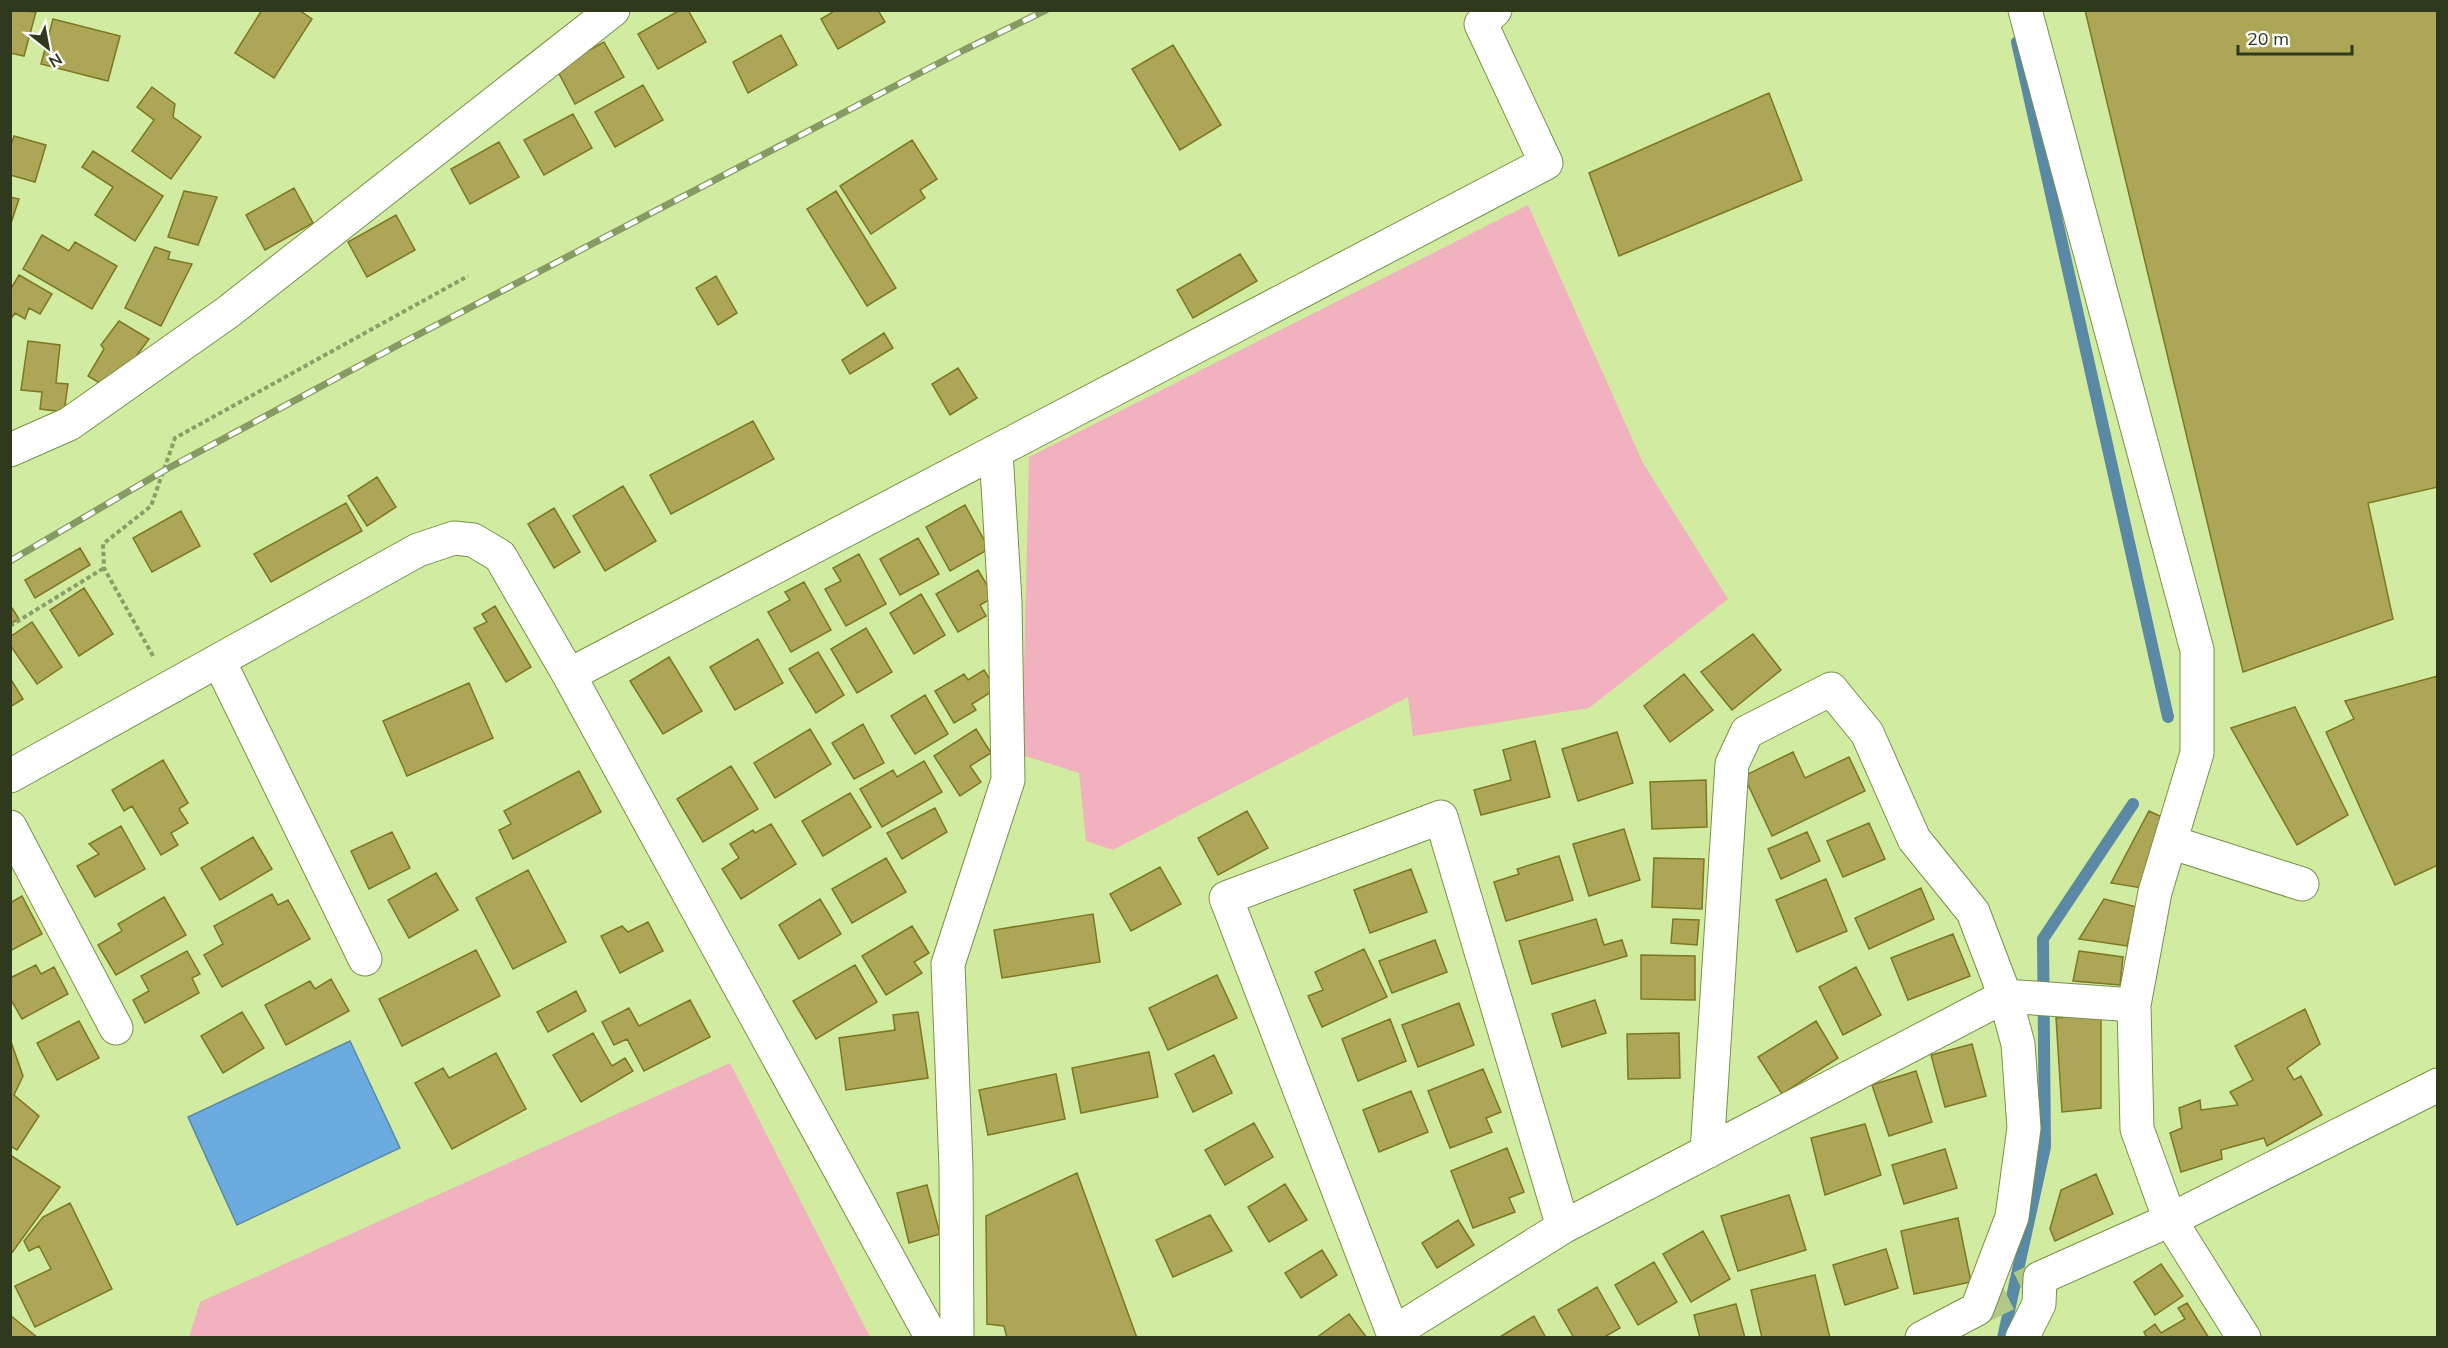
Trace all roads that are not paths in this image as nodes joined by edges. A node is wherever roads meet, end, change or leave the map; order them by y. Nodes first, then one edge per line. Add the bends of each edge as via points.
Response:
1 (613, 10) edge
2 (1494, 10) edge
3 (2025, 10) edge
4 (10, 450) edge
5 (996, 452) junction
6 (219, 661) junction
7 (569, 675) junction
8 (10, 776) edge
9 (10, 827) edge
10 (2170, 842) junction
11 (2302, 884) dead end
12 (366, 959) dead end
13 (2005, 996) junction
14 (2134, 1005) junction
15 (116, 1028) dead end
16 (2438, 1085) edge
17 (1707, 1152) junction
18 (2169, 1220) junction
19 (1563, 1227) junction
20 (1394, 1335) edge
21 (932, 1338) edge
22 (957, 1338) edge
23 (1922, 1338) edge
24 (2022, 1338) edge
25 (2244, 1338) edge

1 - 4 street via 228,312 69,424
2 - 5 street via 1481,24 1546,163
3 - 10 street via 2197,650 2198,753
5 - 7 street
5 - 22 street via 1005,602 1008,780 948,964 956,1167
6 - 7 street via 418,550 454,538 473,540 500,556
6 - 8 street
6 - 12 street
7 - 21 street
9 - 15 street
10 - 11 street
10 - 14 street via 2155,892
13 - 14 street
13 - 17 street
13 - 17 street via 1973,912 1914,839 1867,733 1831,689 1747,732 1732,764
13 - 23 street via 2018,1044 2024,1128 2012,1217 1977,1309
14 - 18 street via 2138,1129
16 - 18 street
17 - 19 street
18 - 24 street via 2040,1278 2039,1304
18 - 25 street
19 - 20 street
19 - 20 street via 1441,817 1226,898

